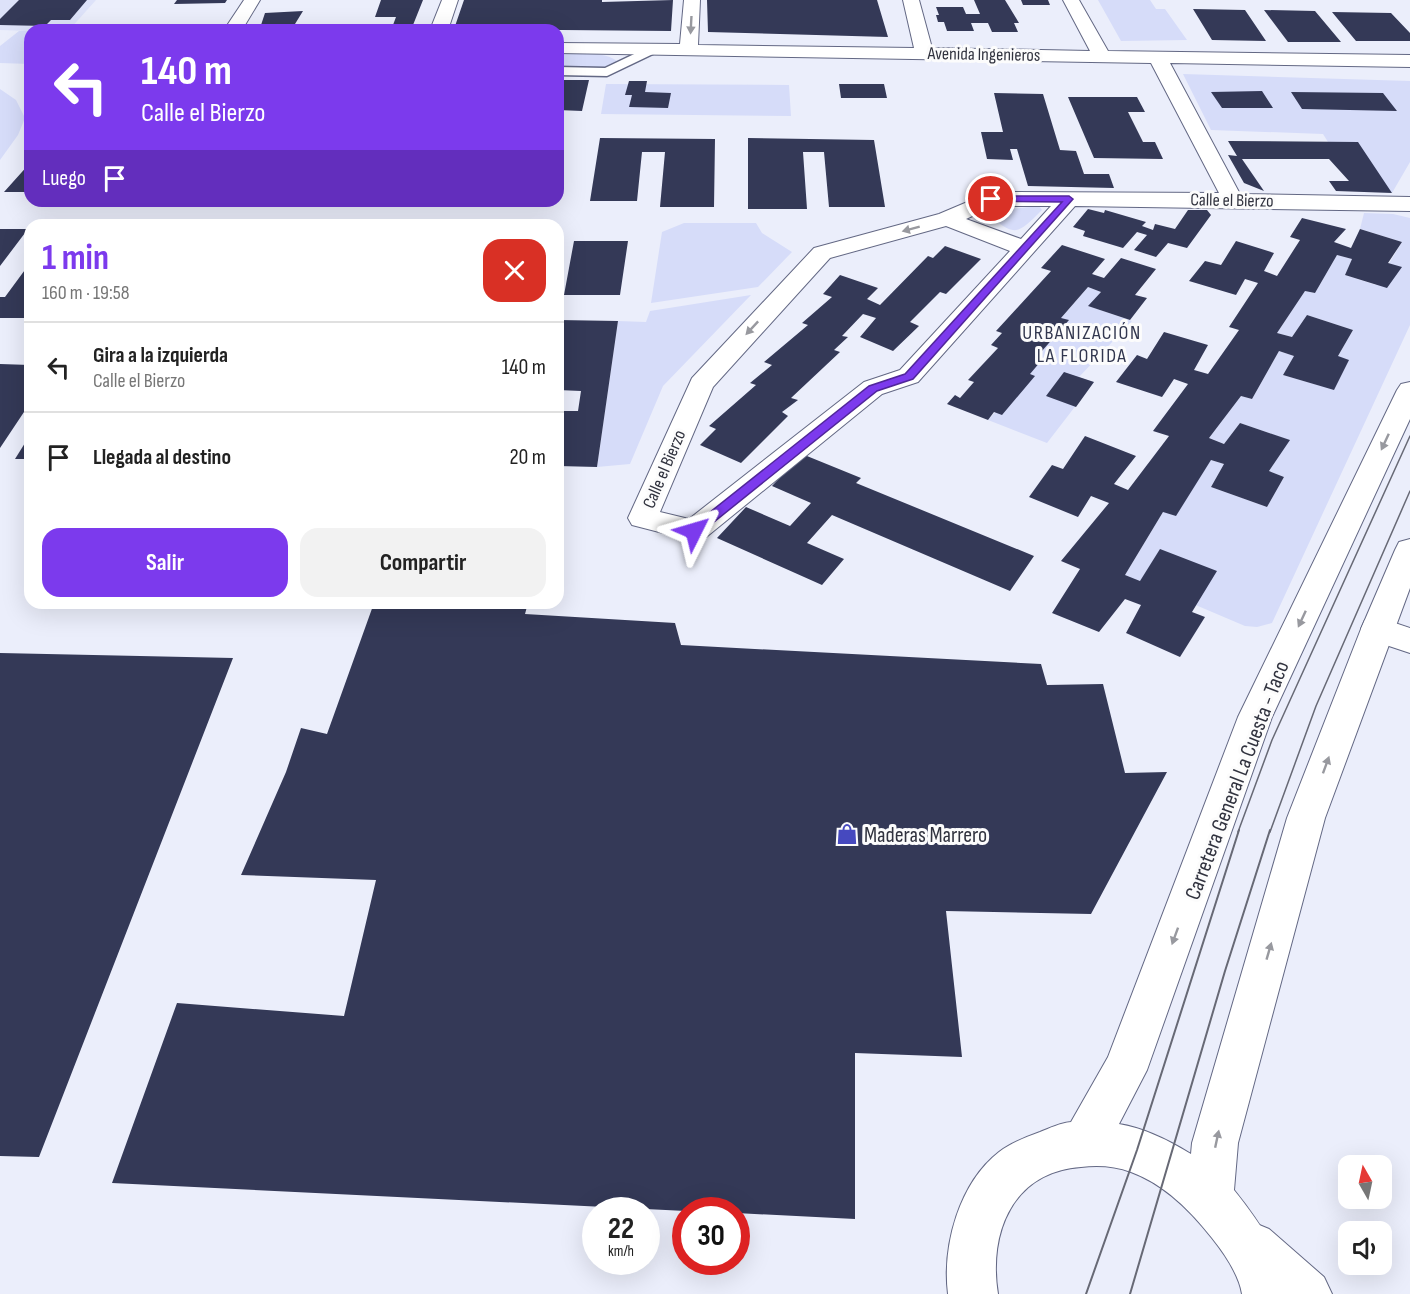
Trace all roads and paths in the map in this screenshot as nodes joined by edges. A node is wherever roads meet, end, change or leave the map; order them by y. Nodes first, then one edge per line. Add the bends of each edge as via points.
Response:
1 (252, 0) edge
2 (450, 0) edge
3 (692, 0) edge
4 (911, 0) edge
5 (1071, 0) edge
6 (237, 24) edge
7 (441, 24) edge
8 (564, 48) edge
9 (651, 50) junction
10 (689, 51) junction
11 (924, 53) junction
12 (1102, 56) junction
13 (1158, 58) junction
14 (1410, 61) edge
15 (564, 71) edge
16 (1069, 199) junction
17 (1233, 200) junction
18 (1405, 206) edge
19 (947, 219) junction
20 (1024, 248) junction
21 (1410, 390) edge
22 (1410, 550) edge
23 (1393, 635) edge
24 (1086, 1141) junction
25 (1210, 1197) junction
26 (1243, 1238) junction
27 (973, 1294) edge
28 (1267, 1294) edge
29 (1307, 1294) edge

1 - 6 street
2 - 7 street
3 -> 10 street
4 - 11 street
5 - 12 street
8 - 9 street, Avenida Ingenieros
9 - 10 street, Avenida Ingenieros
9 - 15 lane via 607,72
10 - 11 street, Avenida Ingenieros
11 - 12 street, Avenida Ingenieros
12 - 13 street, Avenida Ingenieros
13 - 14 street, Avenida Ingenieros
13 - 17 street
16 - 17 street, Calle el Bierzo
16 - 19 street, Calle el Bierzo via 991,199
16 - 20 street, Calle el Bierzo
17 - 18 street, Calle el Bierzo
19 - 20 street
19 -> 20 street, Calle el Bierzo via 822,254 701,384 643,518 694,531 873,388 909,376
21 -> 24 street, Carretera General La Cuesta - Taco via 1255,717 1125,1070
22 - 23 street
25 -> 23 street via 1215,1143 1306,818
24 - 25 street via 1137,1150 1171,1166
24 - 27 street via 1048,1149 1015,1167 989,1196 974,1234 970,1280
25 - 26 street
26 - 28 street
26 - 29 street

